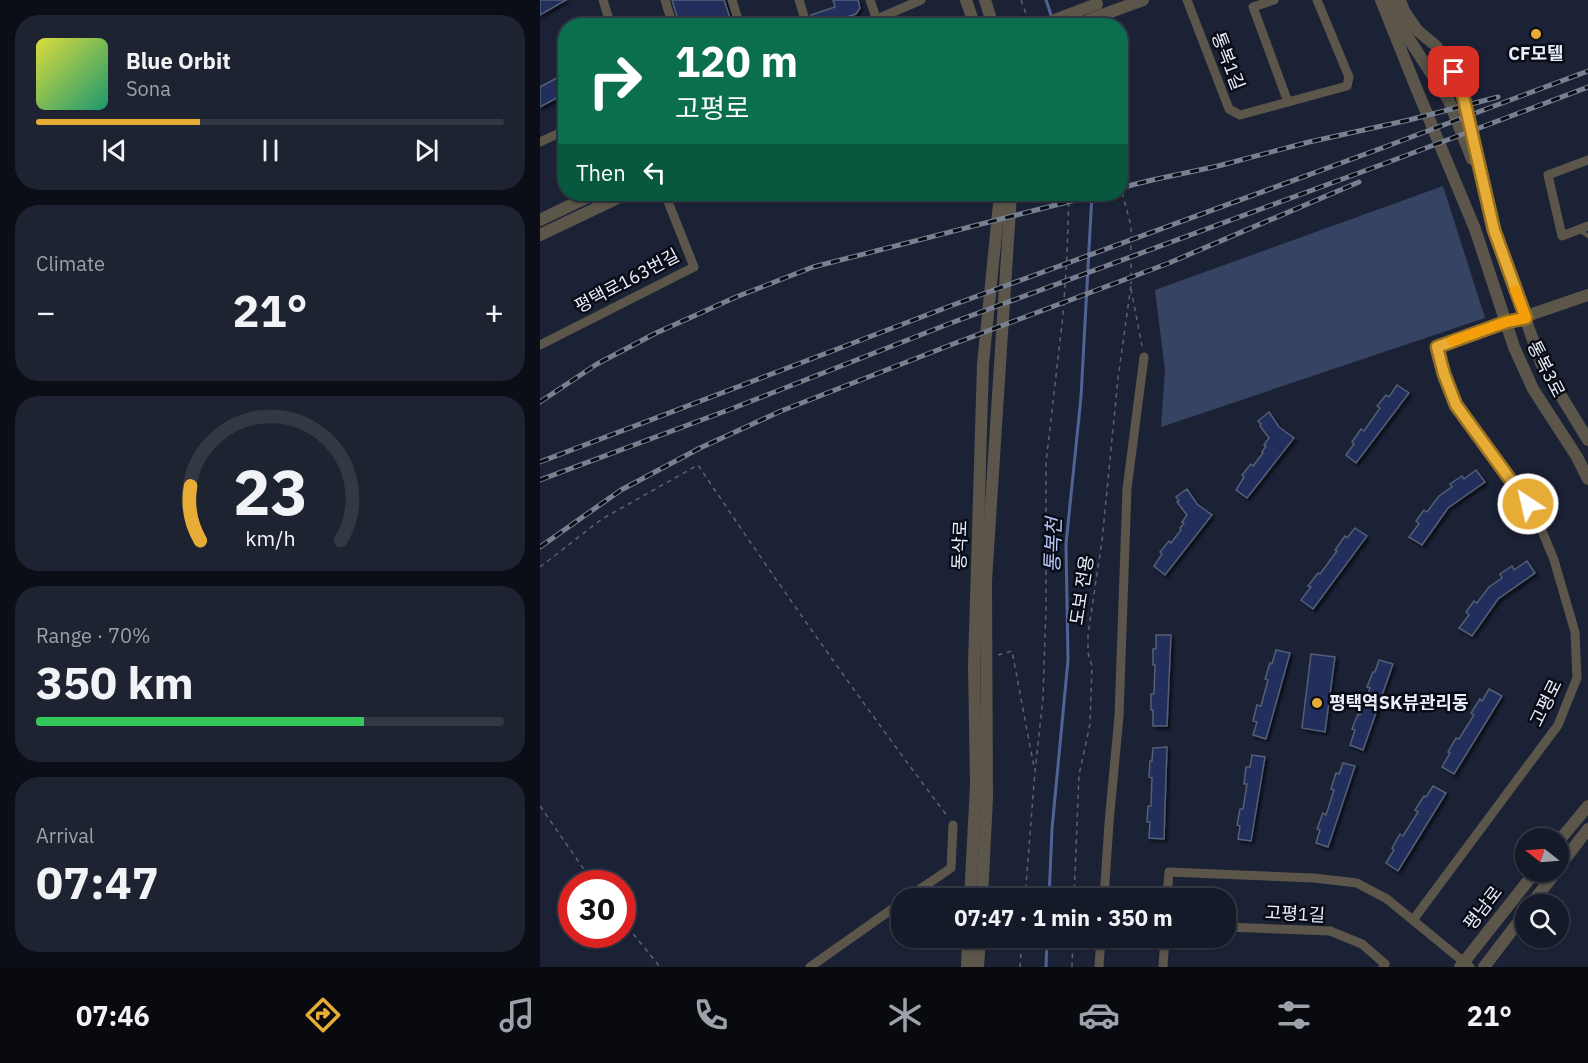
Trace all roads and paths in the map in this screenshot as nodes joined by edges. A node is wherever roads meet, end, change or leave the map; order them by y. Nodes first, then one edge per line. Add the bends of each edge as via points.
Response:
1 (603, 0) edge
2 (665, 0) edge
3 (732, 0) edge
4 (799, 0) edge
5 (870, 0) edge
6 (921, 0) edge
7 (966, 0) edge
8 (985, 0) edge
9 (1021, 0) edge
10 (1143, 0) edge
11 (1187, 0) edge
12 (1274, 0) edge
13 (1317, 0) edge
14 (1381, 0) edge
15 (1391, 0) edge
16 (1400, 0) edge
17 (1252, 4) edge
18 (1101, 6) edge
19 (609, 18) edge
20 (671, 18) edge
21 (738, 18) edge
22 (805, 18) edge
23 (877, 18) edge
24 (886, 18) edge
25 (972, 18) edge
26 (991, 18) edge
27 (1027, 18) edge
28 (1063, 18) edge
29 (1084, 18) edge
30 (1288, 102) junction
31 (558, 134) edge
32 (540, 142) edge
33 (1588, 160) edge
34 (1484, 188) junction
35 (579, 201) edge
36 (611, 201) edge
37 (668, 201) edge
38 (999, 201) edge
39 (1011, 201) edge
40 (1069, 201) edge
41 (1124, 201) edge
42 (541, 218) edge
43 (1583, 228) edge
44 (553, 229) junction
45 (540, 235) edge
46 (1588, 236) edge
47 (1131, 285) junction
48 (1588, 295) edge
49 (1526, 318) junction
50 (1506, 322) junction
51 (540, 345) edge
52 (1144, 357) joint
53 (1588, 440) edge
54 (1588, 480) edge
55 (540, 567) edge
56 (997, 662) dead end
57 (1035, 771) junction
58 (540, 806) edge
59 (1588, 806) edge
60 (953, 825) joint
61 (1569, 829) edge
62 (1588, 829) edge
63 (1569, 854) edge
64 (584, 870) edge
65 (1527, 882) edge
66 (1548, 882) edge
67 (922, 888) edge
68 (971, 888) edge
69 (982, 888) edge
70 (1026, 888) edge
71 (1074, 888) edge
72 (1105, 888) edge
73 (1168, 888) edge
74 (1539, 894) edge
75 (891, 910) edge
76 (1413, 920) junction
77 (1515, 926) edge
78 (1236, 927) edge
79 (636, 937) edge
80 (968, 948) edge
81 (979, 948) edge
82 (1021, 948) edge
83 (1073, 948) edge
84 (1100, 948) edge
85 (1164, 948) edge
86 (1465, 965) edge
87 (660, 967) edge
88 (810, 967) edge
89 (967, 967) edge
90 (978, 967) edge
91 (1020, 967) edge
92 (1072, 967) edge
93 (1099, 967) edge
94 (1163, 967) edge
95 (1383, 967) edge
96 (1484, 967) edge

1 - 19 street
2 - 20 street
3 - 21 street
4 - 22 street
5 - 23 street
6 - 24 street
7 - 25 street
8 - 26 street
9 - 27 path
10 - 18 street
11 - 30 street, 통복1길 via 1229,109 1240,115
12 - 17 street
13 - 30 street, 통복1길 via 1349,77 1347,86
14 - 50 street, 통복3로 via 1475,229
15 - 34 street via 1407,36 1449,100
16 - 34 street, 통복3로 via 1417,30 1436,46 1454,72
17 - 30 street
18 - 28 street, bridge
18 - 29 street, bridge
31 - 32 street
33 - 43 street via 1548,175 1562,236
34 - 49 street, 통복3로 via 1494,230
35 - 42 street
36 - 44 street
37 - 51 street, 평택로163번길 via 693,267
38 - 68 street, 동삭로 via 983,364
39 - 69 street, 동삭로 via 986,581 987,798
40 - 57 path via 1063,315 1046,463 1043,698
41 - 47 path via 1131,226
42 - 44 street
43 - 46 lane
44 - 45 street
47 - 52 path
47 - 71 path, 도보 전용 via 1088,634 1092,666 1090,724 1079,776
48 - 49 street
49 - 50 street
49 - 53 street, 통복3로 via 1541,363
50 - 54 street, 통복3로 via 1533,389
50 - 76 street, 고평로 via 1437,347 1456,405 1536,516 1554,560 1575,632 1577,678 1558,725
52 - 72 street via 1127,489 1119,716
55 - 60 path via 602,519 698,465 769,571
56 - 57 path via 998,654 1011,651
57 - 70 path
58 - 64 path
59 - 61 street
60 - 67 street via 951,868
62 - 63 street, 평남로
65 - 86 street, 평남로
66 - 74 street, 평남로
73 - 76 street via 1169,872 1357,883 1387,899
75 - 88 street
76 - 86 street
77 - 96 street, 평남로
78 - 95 street, 고평1길 via 1330,931 1362,944 1385,964
79 - 87 path
80 - 89 street
81 - 90 street
82 - 91 path
83 - 92 path
84 - 93 street
85 - 94 street

